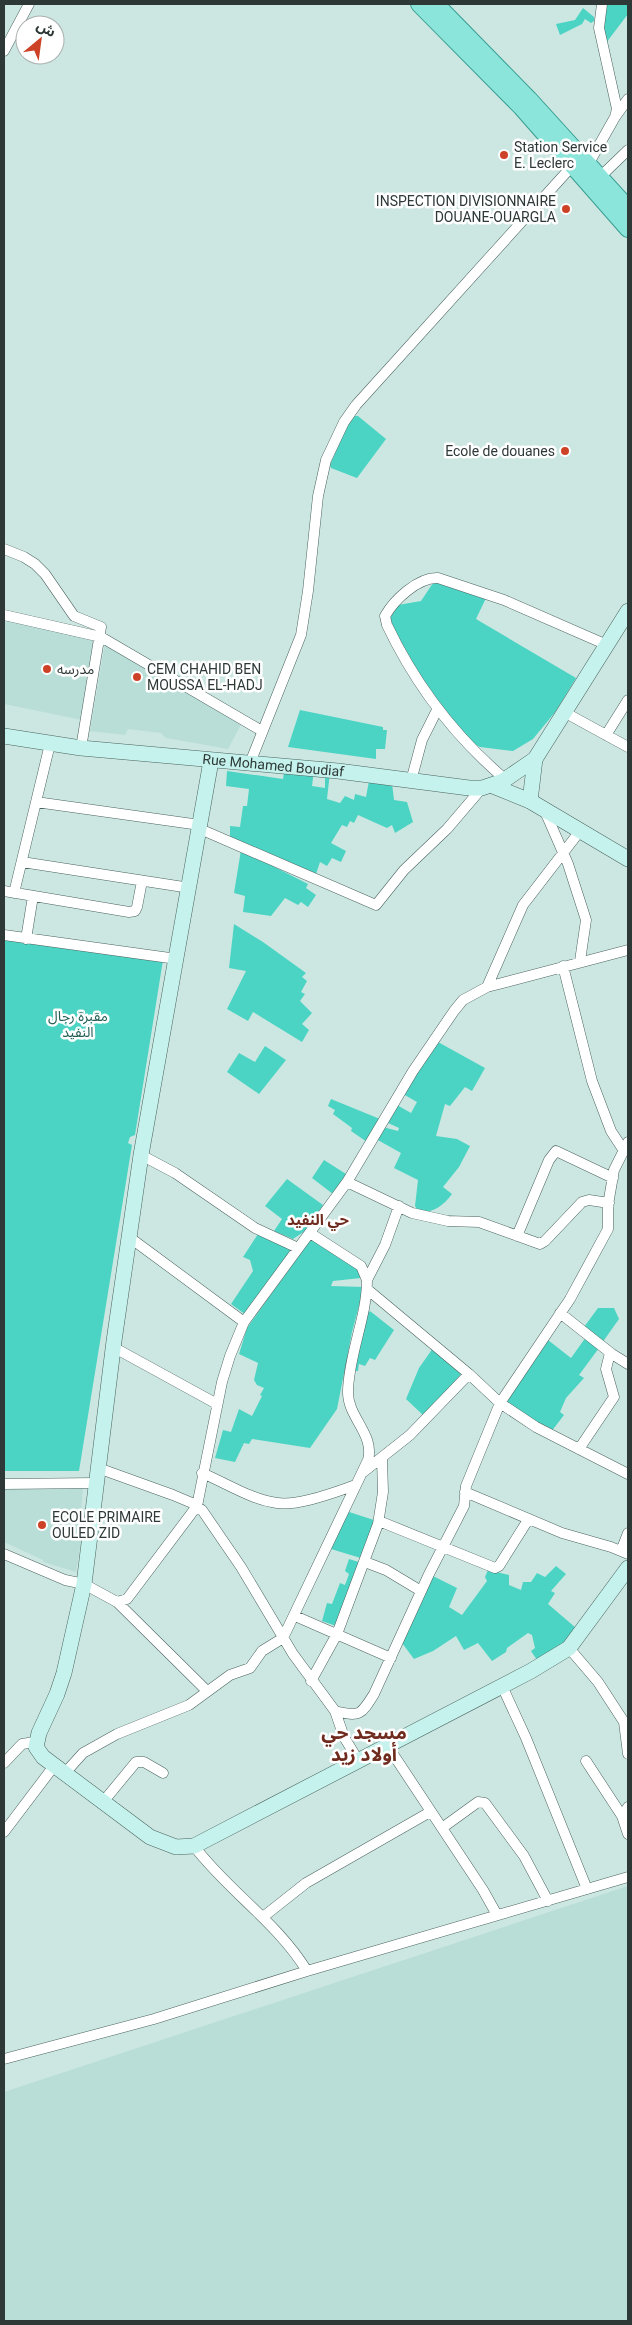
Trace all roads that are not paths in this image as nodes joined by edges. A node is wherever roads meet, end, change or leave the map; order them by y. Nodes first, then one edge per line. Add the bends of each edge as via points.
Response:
1 (29, 4) edge
2 (419, 4) edge
3 (436, 4) edge
4 (602, 4) edge
5 (4, 51) edge
6 (628, 100) edge
7 (525, 103) junction
8 (615, 117) junction
9 (628, 150) edge
10 (581, 164) junction
11 (601, 176) junction
12 (628, 208) edge
13 (628, 229) edge
14 (4, 549) edge
15 (4, 615) edge
16 (626, 620) edge
17 (101, 637) junction
18 (606, 645) junction
19 (628, 700) edge
20 (437, 710) junction
21 (564, 712) junction
22 (262, 731) junction
23 (606, 735) junction
24 (4, 736) edge
25 (50, 744) junction
26 (628, 747) edge
27 (81, 748) junction
28 (536, 759) junction
29 (211, 761) junction
30 (250, 763) junction
31 (412, 781) junction
32 (494, 784) junction
33 (530, 801) junction
34 (36, 802) junction
35 (544, 809) junction
36 (200, 827) junction
37 (580, 832) junction
38 (563, 853) junction
39 (628, 859) edge
40 (22, 862) junction
41 (142, 881) junction
42 (190, 888) junction
43 (9, 892) edge
44 (33, 896) junction
45 (4, 935) edge
46 (26, 939) junction
47 (628, 950) edge
48 (177, 959) junction
49 (580, 961) junction
50 (562, 966) junction
51 (487, 988) junction
52 (626, 1147) edge
53 (141, 1155) junction
54 (612, 1178) junction
55 (347, 1182) junction
56 (609, 1203) junction
57 (399, 1206) junction
58 (310, 1233) junction
59 (129, 1236) junction
60 (517, 1236) junction
61 (298, 1248) junction
62 (367, 1285) junction
63 (560, 1313) junction
64 (244, 1322) junction
65 (113, 1347) junction
66 (610, 1353) junction
67 (628, 1364) edge
68 (469, 1374) junction
69 (500, 1403) junction
70 (217, 1404) junction
71 (579, 1449) junction
72 (382, 1459) junction
73 (202, 1473) junction
74 (362, 1473) junction
75 (628, 1474) edge
76 (97, 1475) junction
77 (4, 1484) edge
78 (356, 1485) junction
79 (465, 1492) junction
80 (197, 1506) junction
81 (528, 1520) junction
82 (379, 1521) junction
83 (628, 1533) edge
84 (442, 1546) junction
85 (625, 1553) edge
86 (4, 1554) edge
87 (365, 1562) junction
88 (628, 1568) edge
89 (84, 1584) junction
90 (421, 1591) junction
91 (117, 1602) junction
92 (295, 1616) junction
93 (337, 1634) junction
94 (283, 1638) junction
95 (568, 1648) junction
96 (391, 1658) junction
97 (311, 1681) junction
98 (502, 1686) junction
99 (208, 1691) junction
100 (335, 1711) junction
101 (627, 1732) edge
102 (36, 1742) junction
103 (388, 1745) junction
104 (628, 1754) edge
105 (358, 1760) junction
106 (586, 1761) dead end
107 (4, 1763) edge
108 (60, 1769) junction
109 (163, 1773) dead end
110 (103, 1802) junction
111 (430, 1812) junction
112 (625, 1812) edge
113 (442, 1828) junction
114 (4, 1832) edge
115 (628, 1834) edge
116 (194, 1846) junction
117 (628, 1877) edge
118 (587, 1889) junction
119 (548, 1901) junction
120 (497, 1916) junction
121 (264, 1917) junction
122 (307, 1971) junction
123 (4, 2059) edge

1 - 5 street
2 - 7 main road
3 - 7 main road
4 - 8 street via 599,28 617,109
6 - 8 street
7 - 10 main road
8 - 10 street
9 - 11 street
10 - 11 main road
10 - 13 main road
10 - 22 street via 356,405 344,422 326,460 318,496 301,635
11 - 12 main road
14 - 17 street via 35,564 74,616 99,625
15 - 17 street
16 - 18 street
17 - 22 street
17 - 27 street
18 - 20 street via 504,600 438,578 430,579 396,602 385,619
18 - 21 street
19 - 23 street
20 - 31 street via 422,740
20 - 32 street via 474,752
21 - 23 street
21 - 28 street
22 - 30 street
23 - 26 street
24 - 25 street, Rue Mohamed Boudiaf
25 - 27 street, Rue Mohamed Boudiaf
25 - 34 street
27 - 29 street, Rue Mohamed Boudiaf
28 - 32 street
28 - 33 street
29 - 30 street, Rue Mohamed Boudiaf
29 - 36 street
30 - 31 street, Rue Mohamed Boudiaf
31 - 32 street, Rue Mohamed Boudiaf
32 - 33 street, Rue Mohamed Boudiaf
32 - 36 street via 404,870 376,906
33 - 35 street, Rue Mohamed Boudiaf
34 - 36 street
34 - 40 street
35 - 37 street, Rue Mohamed Boudiaf
35 - 38 street
36 - 42 street
37 - 38 street
37 - 39 street, Rue Mohamed Boudiaf
38 - 49 street via 586,920
38 - 51 street via 523,905
40 - 41 street
40 - 43 street
41 - 42 street
41 - 44 street via 137,907 132,912
42 - 48 street
43 - 44 street
44 - 46 street
45 - 46 street
46 - 48 street
47 - 49 street
48 - 53 street
49 - 50 street
50 - 51 street
50 - 52 street via 592,1081 611,1131
51 - 55 street via 463,1000 454,1011 413,1071
52 - 54 street
53 - 59 street
53 - 61 street via 255,1228
54 - 56 street
54 - 60 street via 556,1151 549,1160
55 - 57 street
55 - 58 street
56 - 60 street via 582,1202 542,1243
56 - 63 street via 608,1230
57 - 60 street via 429,1218 479,1222
57 - 62 street
58 - 61 street
58 - 62 street via 361,1266
59 - 64 street
59 - 65 street
61 - 64 street
62 - 68 street
62 - 74 street via 348,1392 352,1413 370,1447
63 - 66 street
63 - 69 street
64 - 70 street via 230,1356
65 - 70 street
65 - 76 street
66 - 67 street
66 - 71 street via 606,1369 614,1397
68 - 69 street
68 - 72 street
69 - 71 street
69 - 79 street
70 - 73 street
71 - 75 street
72 - 74 street
72 - 82 street via 383,1492
73 - 78 street via 260,1498 280,1503
73 - 80 street
74 - 78 street
76 - 77 street
76 - 80 street
76 - 89 street
78 - 92 street
79 - 81 street
79 - 84 street via 464,1506
80 - 91 street via 127,1599
80 - 94 street via 241,1567
81 - 84 street via 497,1568
81 - 85 street
82 - 84 street
82 - 87 street
83 - 85 street
84 - 90 street
86 - 89 street via 65,1580
87 - 90 street via 386,1570
87 - 93 street
88 - 95 street
89 - 91 street
89 - 102 street via 64,1673
90 - 96 street
91 - 99 street
92 - 93 street
92 - 94 street
93 - 96 street
93 - 97 street
94 - 97 street
94 - 99 street via 262,1651 250,1668 230,1675
95 - 98 street
95 - 101 street via 598,1682
96 - 100 street via 363,1712 351,1715
97 - 100 street
98 - 103 street
98 - 118 street
99 - 108 street via 181,1709 138,1725 83,1753
100 - 105 street via 344,1737
101 - 104 street
102 - 107 street via 22,1744
102 - 108 street via 38,1751
103 - 105 street
103 - 111 street
105 - 116 street
106 - 112 street
108 - 110 street
108 - 114 street
109 - 110 street via 144,1762 136,1762
110 - 116 street via 139,1831 160,1842 176,1847
111 - 113 street
111 - 121 street via 306,1883
112 - 115 street
113 - 119 street via 478,1802 484,1803 524,1856
113 - 120 street
116 - 121 street via 217,1875
117 - 118 street
118 - 119 street
119 - 120 street
120 - 122 street
121 - 122 street
122 - 123 street via 154,2019

